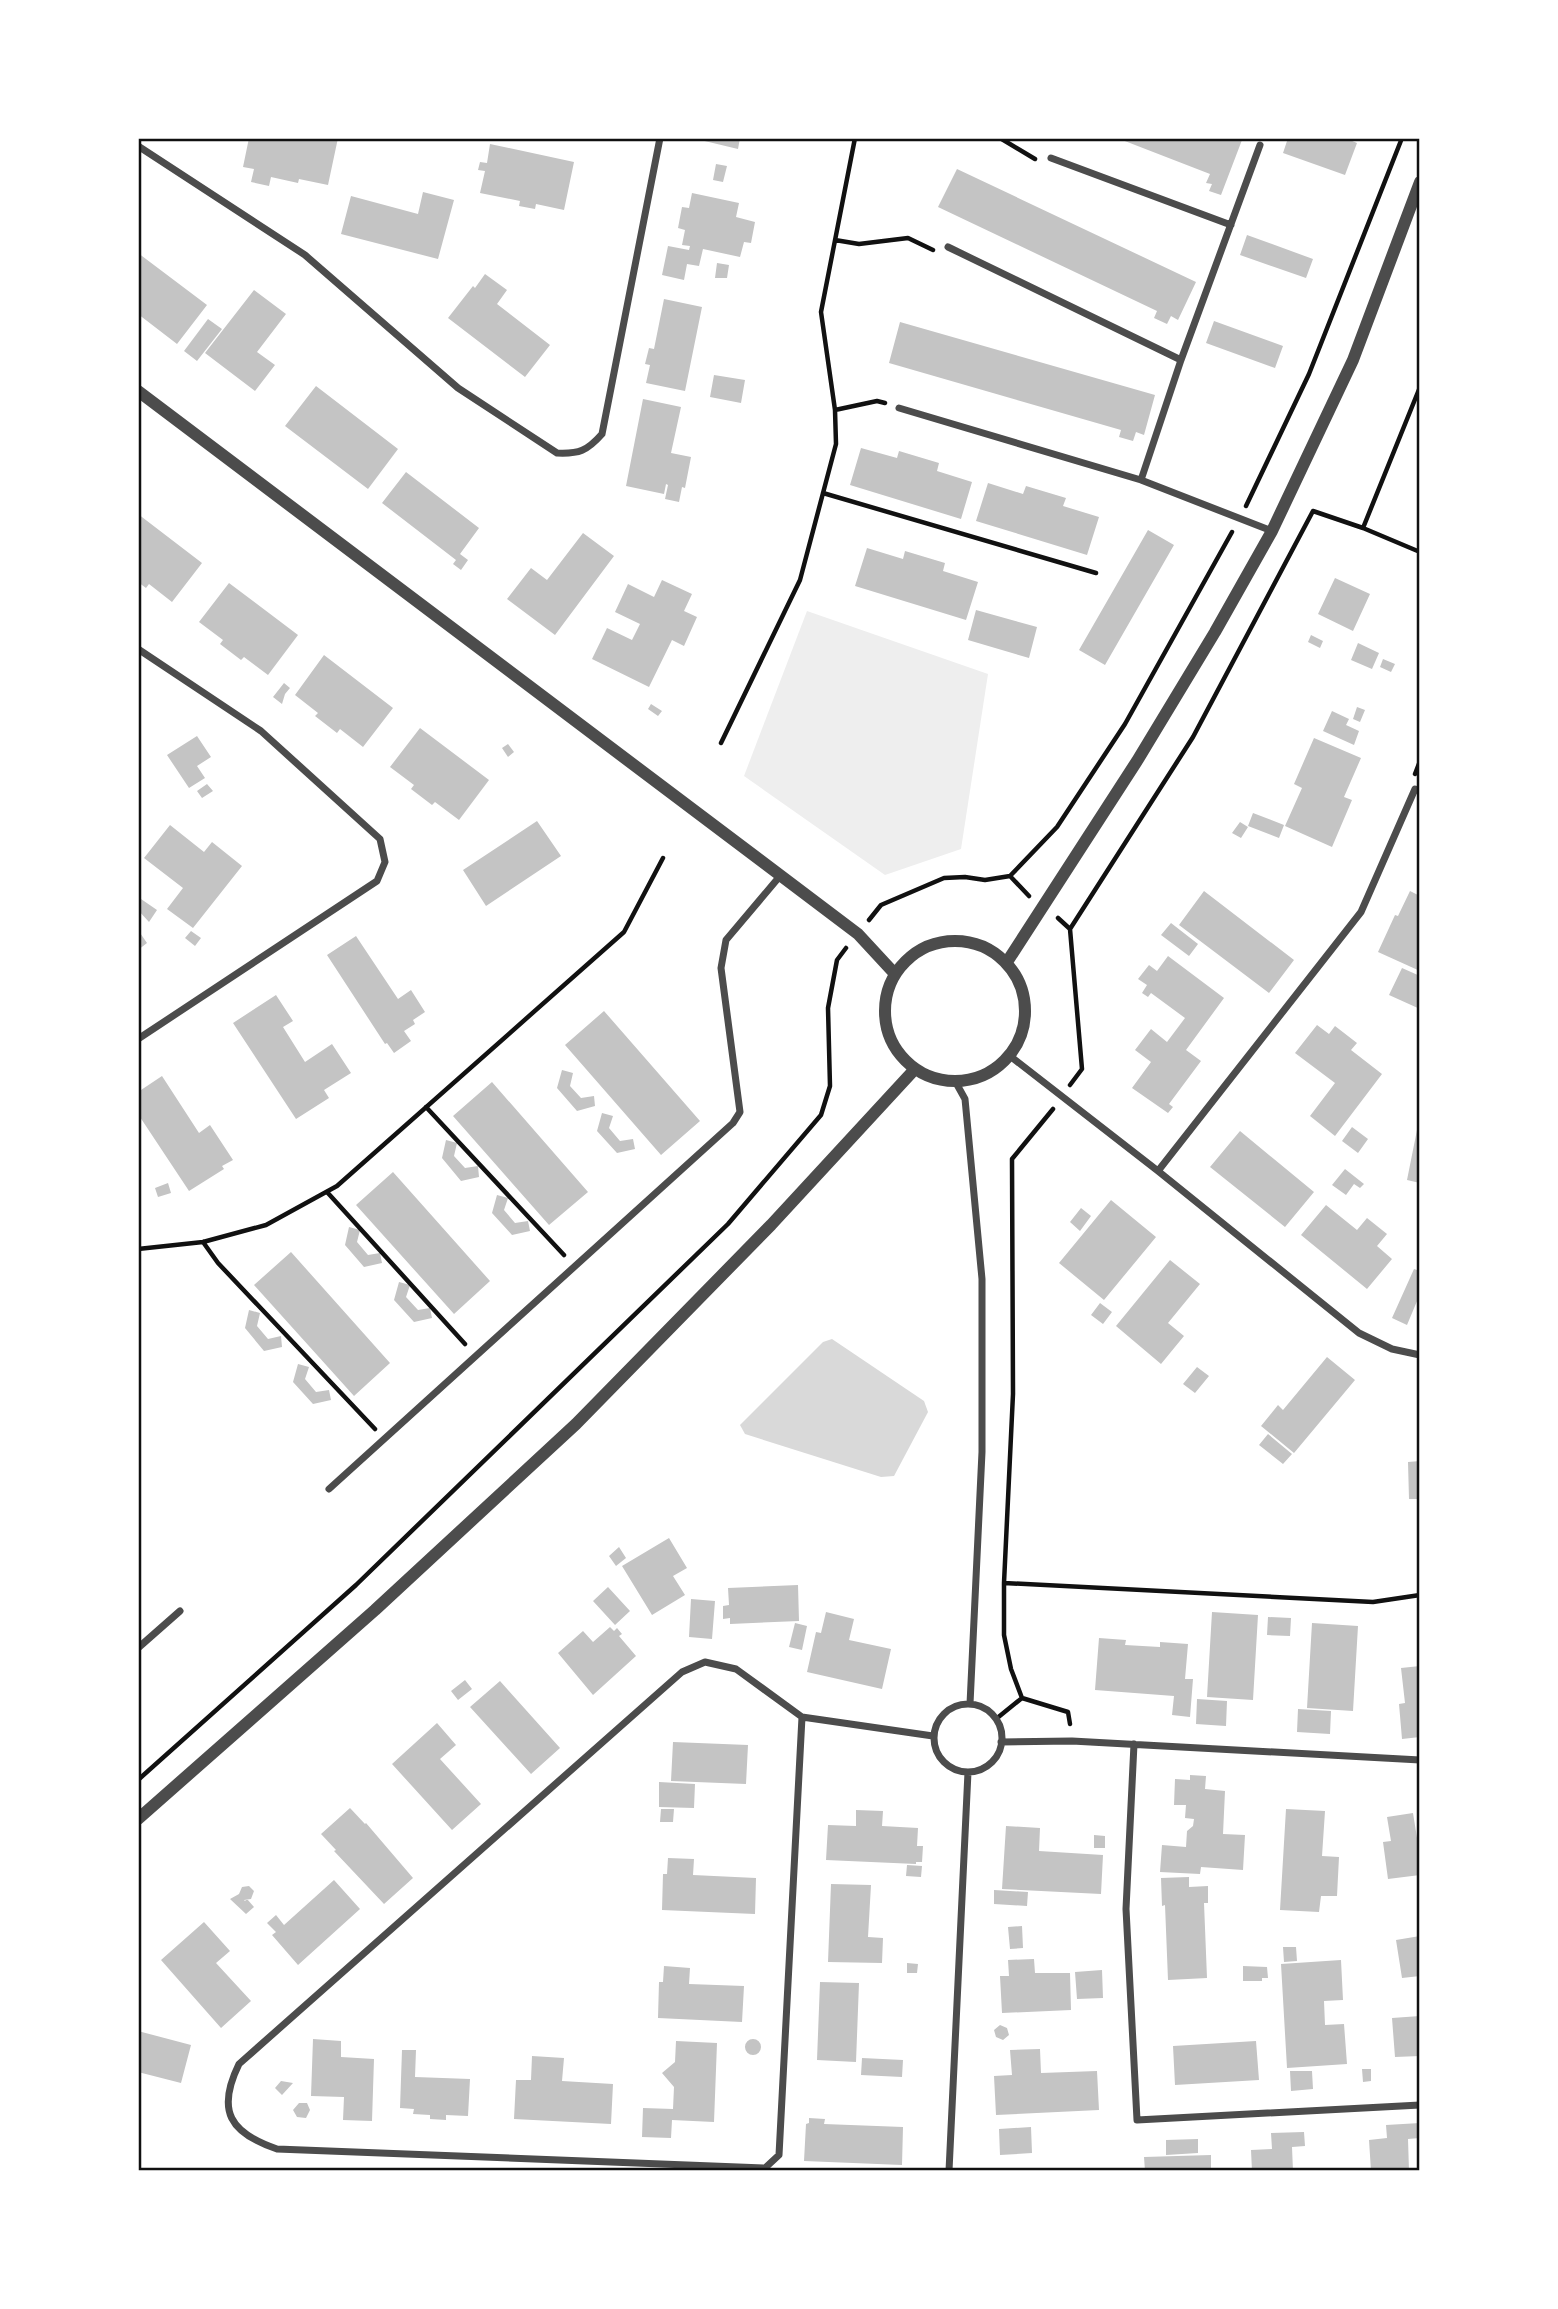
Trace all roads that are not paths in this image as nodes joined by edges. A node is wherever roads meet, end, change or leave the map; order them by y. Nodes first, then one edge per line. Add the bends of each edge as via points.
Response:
1 (660, 138) edge
2 (1260, 145) dead end
3 (138, 146) edge
4 (1051, 158) road end
5 (1420, 182) edge
6 (1231, 225) junction
7 (948, 247) road end
8 (1181, 360) junction
9 (138, 390) edge
10 (899, 408) road end
11 (1141, 480) junction
12 (1272, 531) junction
13 (138, 649) edge
14 (1420, 791) edge
15 (780, 876) junction
16 (1007, 962) junction
17 (895, 974) junction
18 (138, 1038) edge
19 (1010, 1056) junction
20 (915, 1069) junction
21 (955, 1081) junction
22 (1158, 1171) junction
23 (1420, 1355) edge
24 (329, 1489) dead end
25 (180, 1611) dead end
26 (138, 1648) edge
27 (970, 1704) junction
28 (802, 1717) junction
29 (933, 1736) junction
30 (1001, 1742) junction
31 (1134, 1744) junction
32 (1420, 1760) edge
33 (968, 1772) junction
34 (138, 1819) edge
35 (1420, 2105) edge
36 (949, 2171) edge

1 - 3 street via 602,434 590,448 573,453 557,453 458,388 304,255
2 - 6 street
4 - 6 street
5 - 12 street via 1353,360
6 - 8 street
7 - 8 street
8 - 11 street
9 - 15 street
10 - 11 street
11 - 12 street
12 - 16 street via 1144,750
13 - 18 street via 261,731 380,839 385,862 377,881
14 - 22 street via 1415,789 1361,912
15 - 17 street via 858,934
15 - 24 street via 726,940 721,968 740,1112 733,1123
16 - 17 street via 970,941 948,940 909,957
16 - 19 street via 1019,978 1026,1018
17 - 20 street via 887,993 889,1035
19 - 21 street via 994,1070
19 - 22 street
20 - 21 street
20 - 34 street via 771,1226 576,1424 375,1610
21 - 27 street via 965,1099 982,1279 982,1452
22 - 23 street via 1359,1333 1392,1349
25 - 26 street
27 - 29 street via 949,1709
27 - 30 street via 996,1719
28 - 28 street via 736,1669 705,1662 682,1672 239,2064 229,2084 228,2106 236,2128 253,2141 277,2149 765,2168 779,2155
28 - 29 street
29 - 33 street via 939,1757
30 - 31 street
30 - 33 street via 994,1760
31 - 32 street
31 - 35 street via 1126,1909 1137,2120
33 - 36 street

